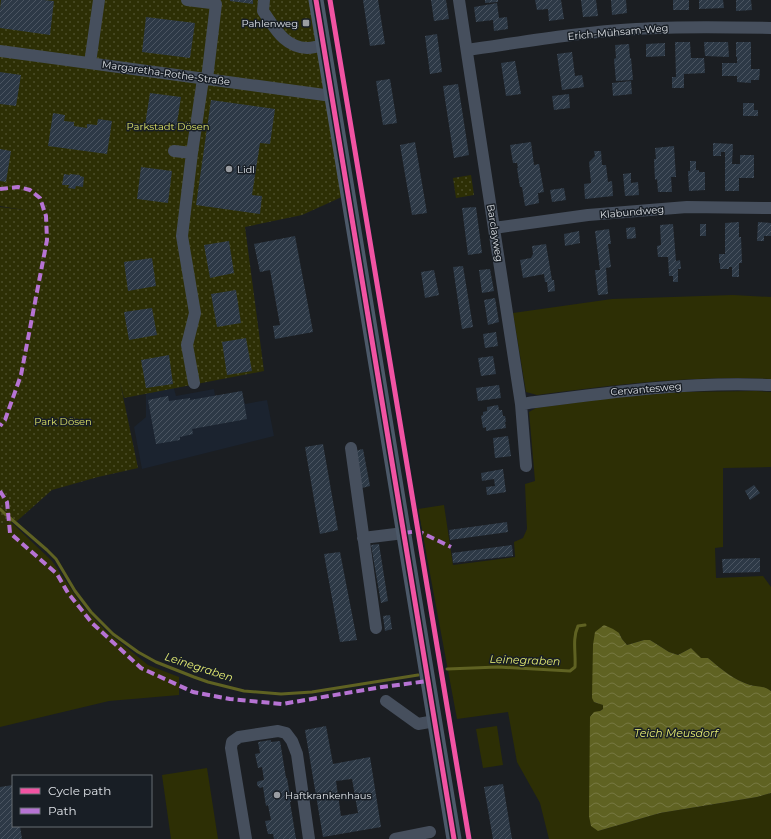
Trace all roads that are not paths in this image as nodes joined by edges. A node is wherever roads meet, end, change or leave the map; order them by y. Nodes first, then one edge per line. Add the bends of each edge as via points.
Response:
1 (99, 0) edge
2 (187, 0) edge
3 (264, 0) edge
4 (316, 0) edge
5 (459, 0) edge
6 (771, 28) edge
7 (323, 46) junction
8 (467, 50) junction
9 (0, 51) edge
10 (90, 63) junction
11 (205, 79) junction
12 (332, 96) junction
13 (174, 151) dead end
14 (192, 153) junction
15 (771, 208) edge
16 (494, 228) junction
17 (194, 383) dead end
18 (771, 386) edge
19 (521, 404) junction
20 (351, 448) dead end
21 (526, 466) dead end
22 (404, 532) junction
23 (363, 538) junction
24 (376, 628) dead end
25 (386, 701) dead end
26 (435, 721) junction
27 (430, 832) dead end
28 (246, 839) edge
29 (309, 839) edge
30 (395, 839) edge
31 (454, 839) edge

1 - 10 street
2 - 11 street via 213,4
3 - 7 street via 262,11 285,41 308,48
4 - 7 main road
5 - 8 street, Barclayweg
6 - 8 street, Erich-Mühsam-Weg via 637,29 584,33
7 - 12 main road
8 - 16 street, Barclayweg
9 - 10 street, Margaretha-Rothe-Straße
10 - 11 street, Margaretha-Rothe-Straße
11 - 12 street, Margaretha-Rothe-Straße
11 - 14 street
12 - 22 main road
13 - 14 street
14 - 17 street via 182,236 195,313 187,345
15 - 16 street, Klabundweg via 687,207 588,215
16 - 19 street, Barclayweg
18 - 19 street, Cervantesweg via 680,386
19 - 21 street, Barclayweg
20 - 23 street
22 - 23 street
22 - 26 main road
23 - 24 street
25 - 26 street via 418,724
26 - 31 main road
27 - 30 street
28 - 29 street via 232,742 239,737 278,731 286,733 297,754

